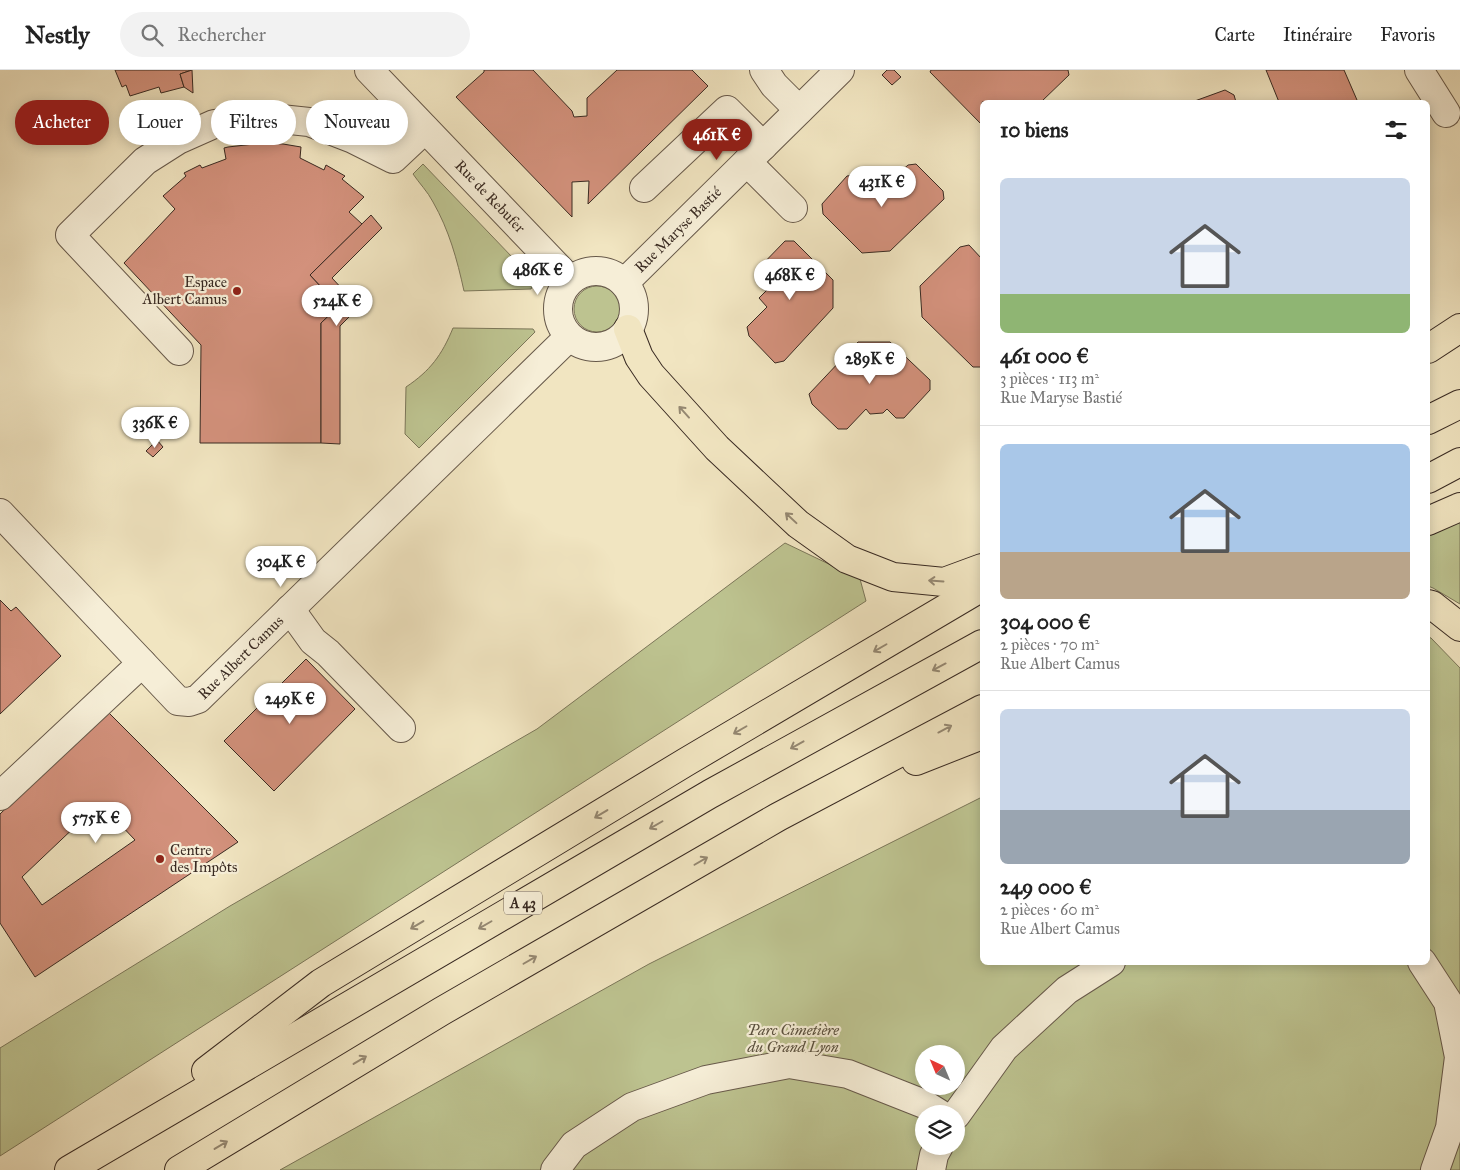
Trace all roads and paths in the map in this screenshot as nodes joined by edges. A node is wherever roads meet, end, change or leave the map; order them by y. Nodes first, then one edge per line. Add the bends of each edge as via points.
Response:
1 (369, 70) edge
2 (764, 70) edge
3 (840, 70) edge
4 (1419, 70) edge
5 (799, 110) junction
6 (1446, 113) dead end
7 (426, 129) junction
8 (755, 154) junction
9 (644, 188) dead end
10 (793, 208) dead end
11 (570, 280) junction
12 (624, 283) junction
13 (1460, 328) edge
14 (628, 329) junction
15 (569, 337) junction
16 (1460, 346) edge
17 (1430, 348) edge
18 (179, 351) dead end
19 (1430, 358) edge
20 (1460, 404) edge
21 (1430, 419) edge
22 (1460, 462) edge
23 (1430, 477) edge
24 (1460, 506) edge
25 (0, 513) edge
26 (1430, 520) edge
27 (980, 569) edge
28 (980, 588) edge
29 (1430, 604) edge
30 (290, 609) junction
31 (1460, 627) edge
32 (980, 645) edge
33 (142, 663) junction
34 (980, 710) edge
35 (401, 728) dead end
36 (980, 736) edge
37 (0, 796) edge
38 (778, 817) junction
39 (1106, 965) edge
40 (1424, 965) edge
41 (1459, 1057) edge
42 (926, 1105) edge
43 (963, 1105) edge
44 (109, 1145) junction
45 (934, 1155) edge
46 (68, 1170) edge
47 (179, 1170) edge
48 (555, 1170) edge
49 (931, 1170) edge
50 (1435, 1170) edge

1 - 7 street, Rue de Rebufer
2 - 5 street
3 - 5 street, Rue Maryse Bastié
4 - 6 street
5 - 8 street, Rue Maryse Bastié
7 - 11 street, Rue de Rebufer
7 - 18 street via 393,159 309,122 262,117 214,124 178,140 145,161 70,235
8 - 9 street via 727,110
8 - 10 street
8 - 12 street, Rue Maryse Bastié
11 - 12 street via 592,271 615,276
11 - 15 street via 559,298 558,309 559,319
12 - 14 street via 634,305
13 - 17 highway
14 - 15 street via 612,344 601,347 590,347
27 -> 14 highway via 944,582 893,577 847,558 798,524 717,448 651,375 639,357
15 - 30 street, Rue Albert Camus
16 - 19 highway
20 - 21 highway
22 - 23 highway
24 - 26 highway
25 - 33 street, Rue Albert Camus
28 -> 44 highway via 321,983
29 - 31 highway
30 - 33 street, Rue Albert Camus via 198,699 178,701
30 - 35 street via 313,641
32 -> 44 highway, A 43 via 710,794
33 - 37 street
38 -> 34 highway
36 - 38 highway
47 -> 38 highway via 442,1011
39 - 43 street via 1067,990 1004,1048
40 - 41 street via 1448,1002
41 - 50 street via 1450,1128
42 - 48 street via 848,1074 788,1064 706,1080 632,1107 574,1145
44 - 46 highway, A 43
45 - 49 street

